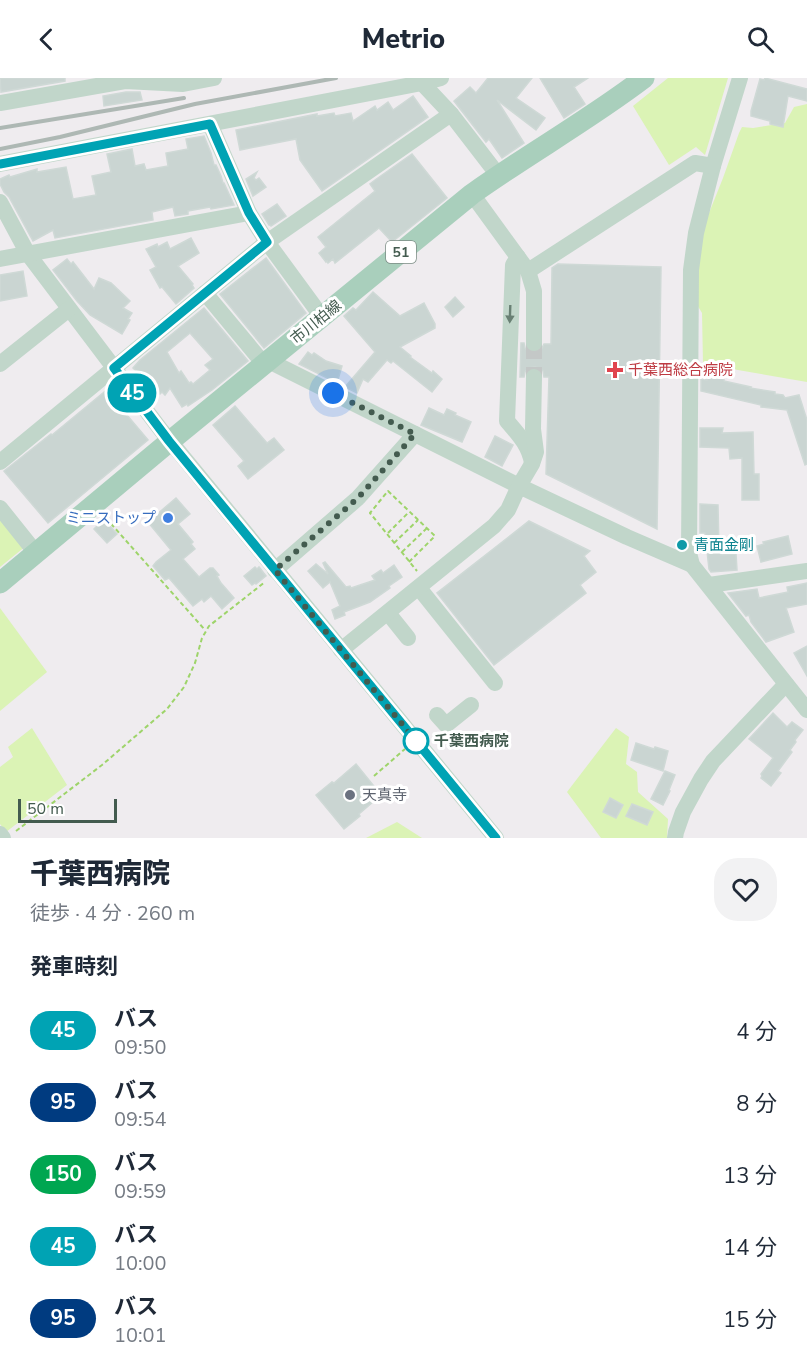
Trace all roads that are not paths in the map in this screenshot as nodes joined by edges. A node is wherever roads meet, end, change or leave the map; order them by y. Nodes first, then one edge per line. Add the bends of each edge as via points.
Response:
1 (441, 78) edge
2 (644, 78) edge
3 (740, 78) edge
4 (208, 79) edge
5 (422, 83) junction
6 (0, 103) edge
7 (451, 114) junction
8 (210, 124) junction
9 (0, 164) edge
10 (713, 166) junction
11 (498, 175) junction
12 (472, 194) junction
13 (0, 202) edge
14 (249, 213) junction
15 (267, 242) junction
16 (28, 254) junction
17 (0, 259) edge
18 (523, 264) junction
19 (511, 291) junction
20 (534, 291) junction
21 (205, 293) junction
22 (69, 309) junction
23 (322, 317) junction
24 (534, 344) tunnel mouth
25 (266, 363) junction
26 (0, 364) edge
27 (114, 368) junction
28 (534, 377) tunnel mouth
29 (526, 431) junction
30 (415, 434) junction
31 (169, 441) junction
32 (0, 462) edge
33 (519, 486) junction
34 (0, 508) edge
35 (36, 553) junction
36 (692, 564) junction
37 (276, 571) junction
38 (807, 571) edge
39 (420, 582) junction
40 (0, 583) edge
41 (709, 585) junction
42 (388, 613) junction
43 (407, 639) dead end
44 (341, 650) junction
45 (495, 683) dead end
46 (786, 684) junction
47 (467, 700) dead end
48 (807, 710) edge
49 (442, 720) dead end
50 (0, 834) edge
51 (10, 834) edge
52 (496, 838) edge
53 (675, 838) edge

1 - 5 street
2 - 11 main road, 市川柏線 / 51
3 - 10 street
4 - 6 street via 183,84 125,81
5 - 7 street
5 - 8 street
7 - 11 street
7 - 15 street
8 - 9 street
8 - 14 street
10 - 18 street via 695,163
10 - 36 street via 691,270 688,527
11 - 12 main road, 市川柏線 / 51
12 - 18 street
12 - 23 main road, 市川柏線 / 51
13 - 16 street
14 - 15 street
14 - 16 street
15 - 21 street
15 - 23 street
16 - 17 street
16 - 22 street
18 - 19 street via 513,265
18 - 20 street
19 - 20 street
19 -> 29 street via 507,421
20 - 24 street
21 - 25 street
21 - 27 street
22 - 26 street
22 - 27 street
23 - 25 main road, 市川柏線 / 51
25 - 30 street
25 - 31 main road, 市川柏線 / 51
27 - 31 street
27 - 32 street
28 - 29 street
29 - 33 street via 532,464
30 - 33 street
30 - 37 street via 358,498
31 - 35 main road, 市川柏線 / 51
31 - 37 street
33 - 36 street
33 - 39 street via 508,510 494,526
34 - 35 street
35 - 40 main road, 市川柏線 / 51
36 - 41 street
37 - 44 street
38 - 41 street
39 - 42 street
39 - 45 street
41 - 46 street
42 - 43 street
42 - 44 street
44 - 52 street
46 - 48 street
46 - 53 street via 713,761 683,812
47 - 49 street
50 - 51 street

